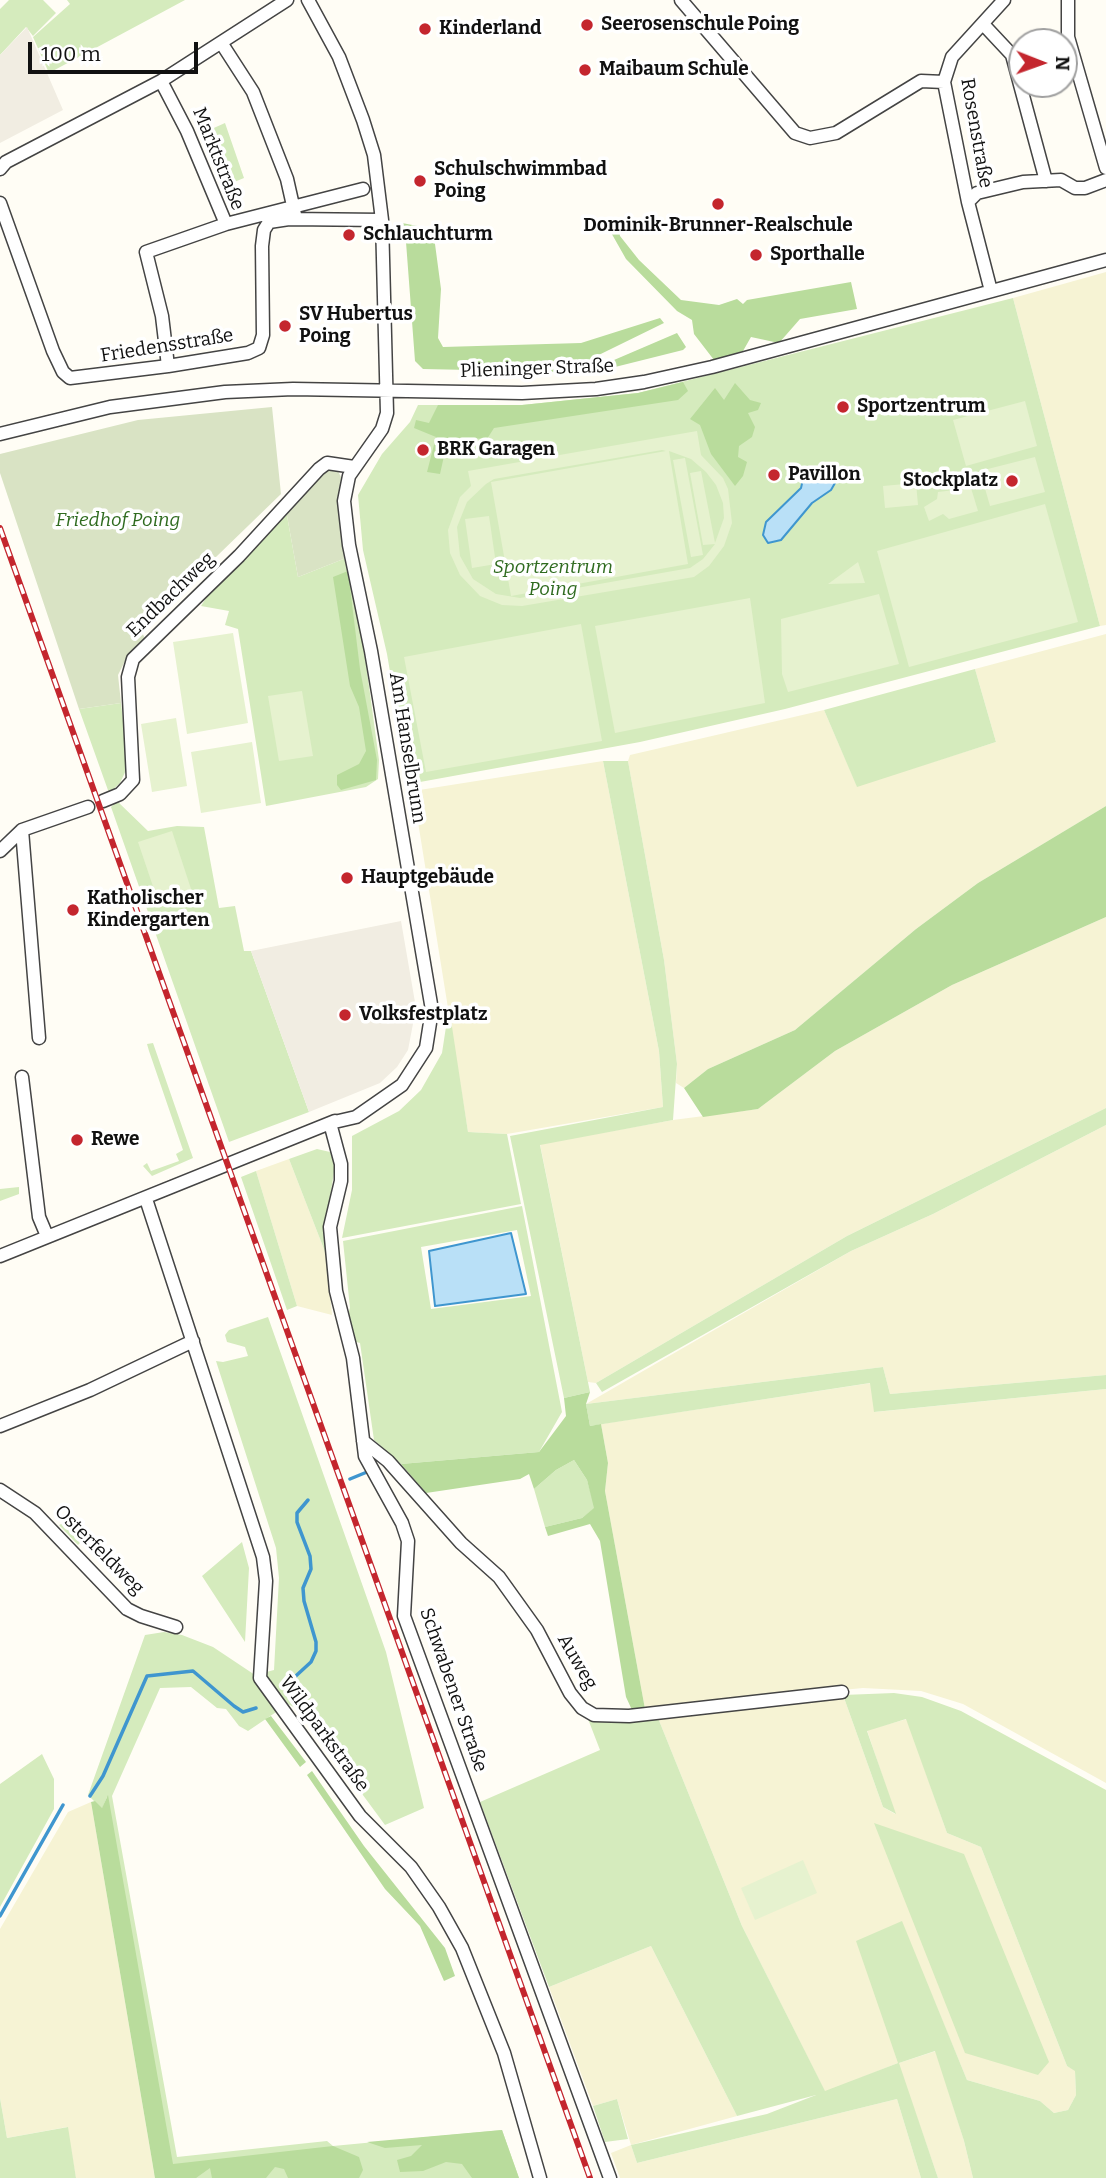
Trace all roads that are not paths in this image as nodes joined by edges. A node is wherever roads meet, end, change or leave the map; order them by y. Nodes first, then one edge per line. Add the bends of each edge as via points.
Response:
1 (287, 0) edge
2 (308, 0) edge
3 (1004, 0) edge
4 (1068, 0) edge
5 (686, 2) edge
6 (983, 24) junction
7 (222, 44) junction
8 (162, 81) junction
9 (944, 82) junction
10 (1106, 168) edge
11 (0, 169) edge
12 (1106, 180) edge
13 (1046, 181) junction
14 (363, 188) dead end
15 (968, 202) junction
16 (0, 203) edge
17 (294, 205) junction
18 (296, 219) junction
19 (382, 220) junction
20 (226, 224) junction
21 (1106, 260) edge
22 (991, 291) junction
23 (168, 366) junction
24 (387, 391) junction
25 (0, 434) edge
26 (354, 467) junction
27 (103, 802) dead end
28 (88, 807) dead end
29 (19, 832) junction
30 (0, 835) edge
31 (0, 851) edge
32 (39, 1038) dead end
33 (22, 1077) dead end
34 (330, 1123) junction
35 (146, 1199) junction
36 (47, 1236) junction
37 (0, 1256) edge
38 (193, 1341) junction
39 (0, 1426) edge
40 (363, 1441) junction
41 (0, 1490) edge
42 (176, 1627) dead end
43 (842, 1692) dead end
44 (540, 2178) edge
45 (610, 2178) edge

1 - 7 street
2 - 19 street, Am Hanselbrunn via 339,57 363,120 374,155
3 - 6 street, Rosenstraße
4 - 10 street via 1068,37
5 - 9 street via 788,127 810,138 836,132 921,81
6 - 9 street, Rosenstraße via 953,57
6 - 13 street via 1012,55
7 - 8 street
7 - 17 street via 253,92
8 - 11 street
8 - 20 street, Marktstraße
9 - 15 street, Rosenstraße
12 - 13 street via 1085,188
13 - 15 street via 977,193
14 - 17 street
15 - 22 street, Rosenstraße
16 - 23 street, Friedensstraße via 63,372 81,378
17 - 18 street
17 - 20 street
18 - 19 street, Friedensstraße
18 - 23 street, Friedensstraße via 269,222 264,230 259,348
19 - 24 street, Am Hanselbrunn
20 - 23 street, Marktstraße via 146,252 162,316
21 - 22 street, Plieninger Straße
22 - 24 street, Plieninger Straße via 644,382 576,391
24 - 25 street, Plieninger Straße via 293,389 191,395 110,407
24 - 26 street, Am Hanselbrunn via 385,421
26 - 27 street, Endbachweg via 327,463 319,469 239,556 132,659 128,677 132,780 120,794
26 - 34 street, Am Hanselbrunn via 344,501 349,545 432,1010 420,1061 402,1085 356,1117
28 - 29 street
29 - 30 street
29 - 31 street
29 - 32 street
33 - 36 street via 39,1217
34 - 35 street, Am Hanselbrunn
34 - 40 street, Schwabener Straße via 341,1181 330,1247 340,1314 353,1358
35 - 36 street, Am Hanselbrunn
35 - 38 street, Wildparkstraße
36 - 37 street, Am Hanselbrunn
38 - 39 street
38 - 44 street, Wildparkstraße via 266,1567 260,1678 360,1816 411,1867 445,1917 483,1994
40 - 43 street, Auweg via 388,1461 461,1543 499,1577 537,1630 570,1693 594,1715 629,1716
40 - 45 street, Schwabener Straße via 365,1457 408,1541 404,1616
41 - 42 street, Osterfeldweg via 35,1514 127,1608

